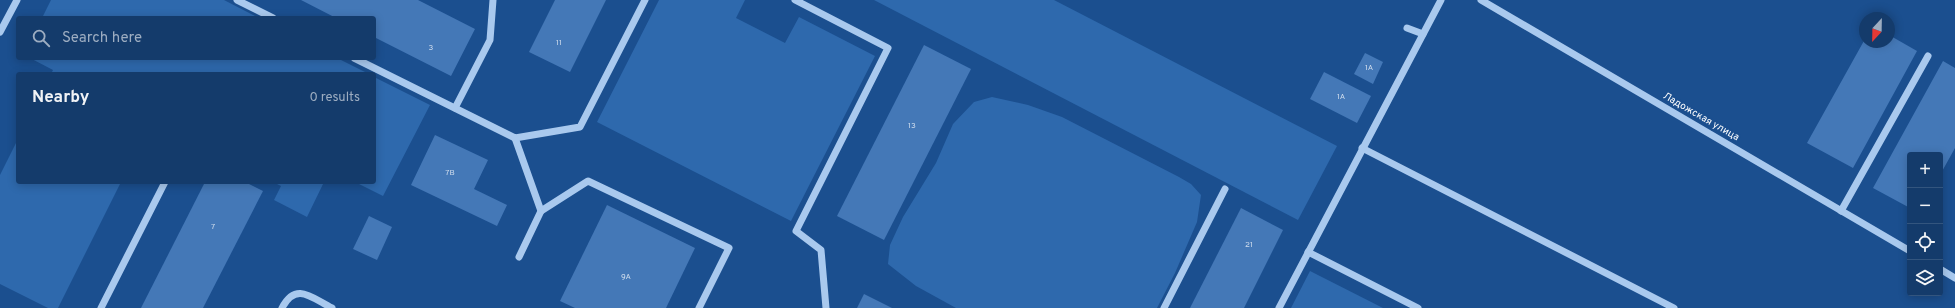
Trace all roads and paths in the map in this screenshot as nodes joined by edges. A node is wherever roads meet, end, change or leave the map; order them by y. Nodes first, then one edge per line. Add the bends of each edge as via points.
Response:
1 (17, 0) edge
2 (237, 0) edge
3 (492, 0) edge
4 (645, 0) edge
5 (795, 0) edge
6 (1441, 0) edge
7 (1481, 0) edge
8 (269, 16) edge
9 (1407, 28) dead end
10 (0, 32) edge
11 (1423, 34) junction
12 (1928, 56) dead end
13 (358, 60) edge
14 (455, 108) junction
15 (515, 138) junction
16 (1362, 148) junction
17 (164, 184) edge
18 (1225, 189) dead end
19 (1841, 210) junction
20 (541, 211) junction
21 (1907, 249) edge
22 (1308, 252) junction
23 (519, 257) dead end
24 (1943, 271) edge
25 (1955, 278) edge
26 (102, 308) edge
27 (282, 308) edge
28 (332, 308) edge
29 (699, 308) edge
30 (826, 308) edge
31 (1164, 308) edge
32 (1279, 308) edge
33 (1418, 308) edge
34 (1674, 308) edge

1 - 10 street
2 - 8 street
3 - 14 street via 490,40
4 - 15 street via 580,127
5 - 30 street via 888,48 796,231 822,250
6 - 11 street
7 - 19 street, Ладожская улица
9 - 11 street
11 - 16 street
12 - 19 street
13 - 14 street
14 - 15 street
15 - 20 street
16 - 22 street
16 - 34 street
17 - 26 street
18 - 31 street
19 - 21 street, Ладожская улица
20 - 23 street
20 - 29 street via 588,181 729,248
22 - 32 street
22 - 33 street
24 - 25 street
27 - 28 street via 292,294 301,293

